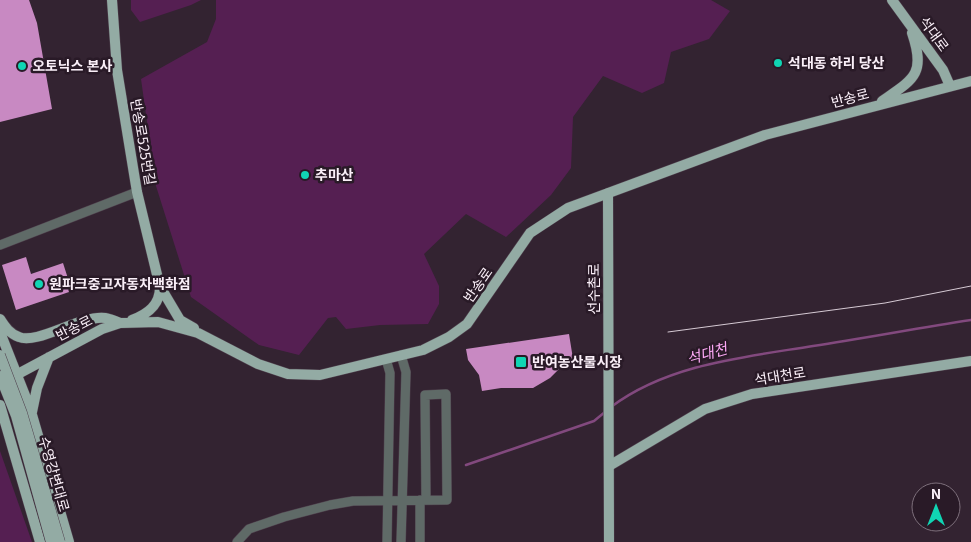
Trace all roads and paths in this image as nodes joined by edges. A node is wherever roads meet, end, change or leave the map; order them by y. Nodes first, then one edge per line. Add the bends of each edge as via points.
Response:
1 (112, 0) edge
2 (892, 0) edge
3 (910, 24) junction
4 (971, 81) edge
5 (950, 86) junction
6 (875, 106) junction
7 (137, 192) junction
8 (608, 193) junction
9 (0, 245) edge
10 (160, 287) junction
11 (0, 319) edge
12 (124, 323) junction
13 (0, 332) edge
14 (207, 337) junction
15 (0, 355) edge
16 (401, 355) junction
17 (49, 357) junction
18 (386, 359) junction
19 (971, 361) edge
20 (16, 375) junction
21 (0, 376) edge
22 (0, 384) edge
23 (0, 405) edge
24 (27, 413) junction
25 (3, 424) edge
26 (609, 466) junction
27 (401, 500) junction
28 (423, 500) junction
29 (387, 501) junction
30 (40, 542) edge
31 (51, 542) edge
32 (60, 542) edge
33 (69, 542) edge
34 (238, 542) edge
35 (387, 542) edge
36 (401, 542) edge
37 (420, 542) edge
38 (609, 542) edge

1 - 7 main road, 반송로525번길 via 117,70
2 - 3 main road, 석대로
3 - 5 main road, 석대로 via 943,70
3 - 6 main road via 918,51 916,71 906,83
4 - 5 main road, 반송로
5 - 6 main road, 반송로
6 - 8 main road, 반송로 via 765,134
7 - 9 street
7 - 10 main road, 반송로525번길
8 - 16 main road, 반송로 via 568,208 530,233 467,324 423,350
8 - 26 main road, 선수촌로
10 - 12 main road via 156,304 145,314
10 - 14 main road, 반송로525번길 via 180,320
11 - 12 main road via 8,331 29,339 84,320 105,318
12 - 14 main road, 반송로 via 158,322
12 - 17 main road, 반송로 via 102,329
13 - 20 main road
14 - 18 main road, 반송로 via 258,364 288,374 320,375
15 - 24 main road, bridge
16 - 18 main road, 반송로
16 - 27 street via 406,372
17 - 20 main road, 반송로
17 - 24 main road
18 - 29 street via 390,373
19 - 26 main road, 석대천로 via 752,394 705,409
20 - 22 main road, 반송로
20 - 24 main road
21 - 31 main road, bridge via 16,416
23 - 25 main road
24 - 32 main road, 수영강변대로, bridge
24 - 33 main road
25 - 30 main road
26 - 38 main road
27 - 28 street
27 - 29 street
27 - 36 street
28 - 28 street via 425,395 446,394 446,500
28 - 37 street
29 - 34 street via 354,501 284,517 249,529
29 - 35 street

